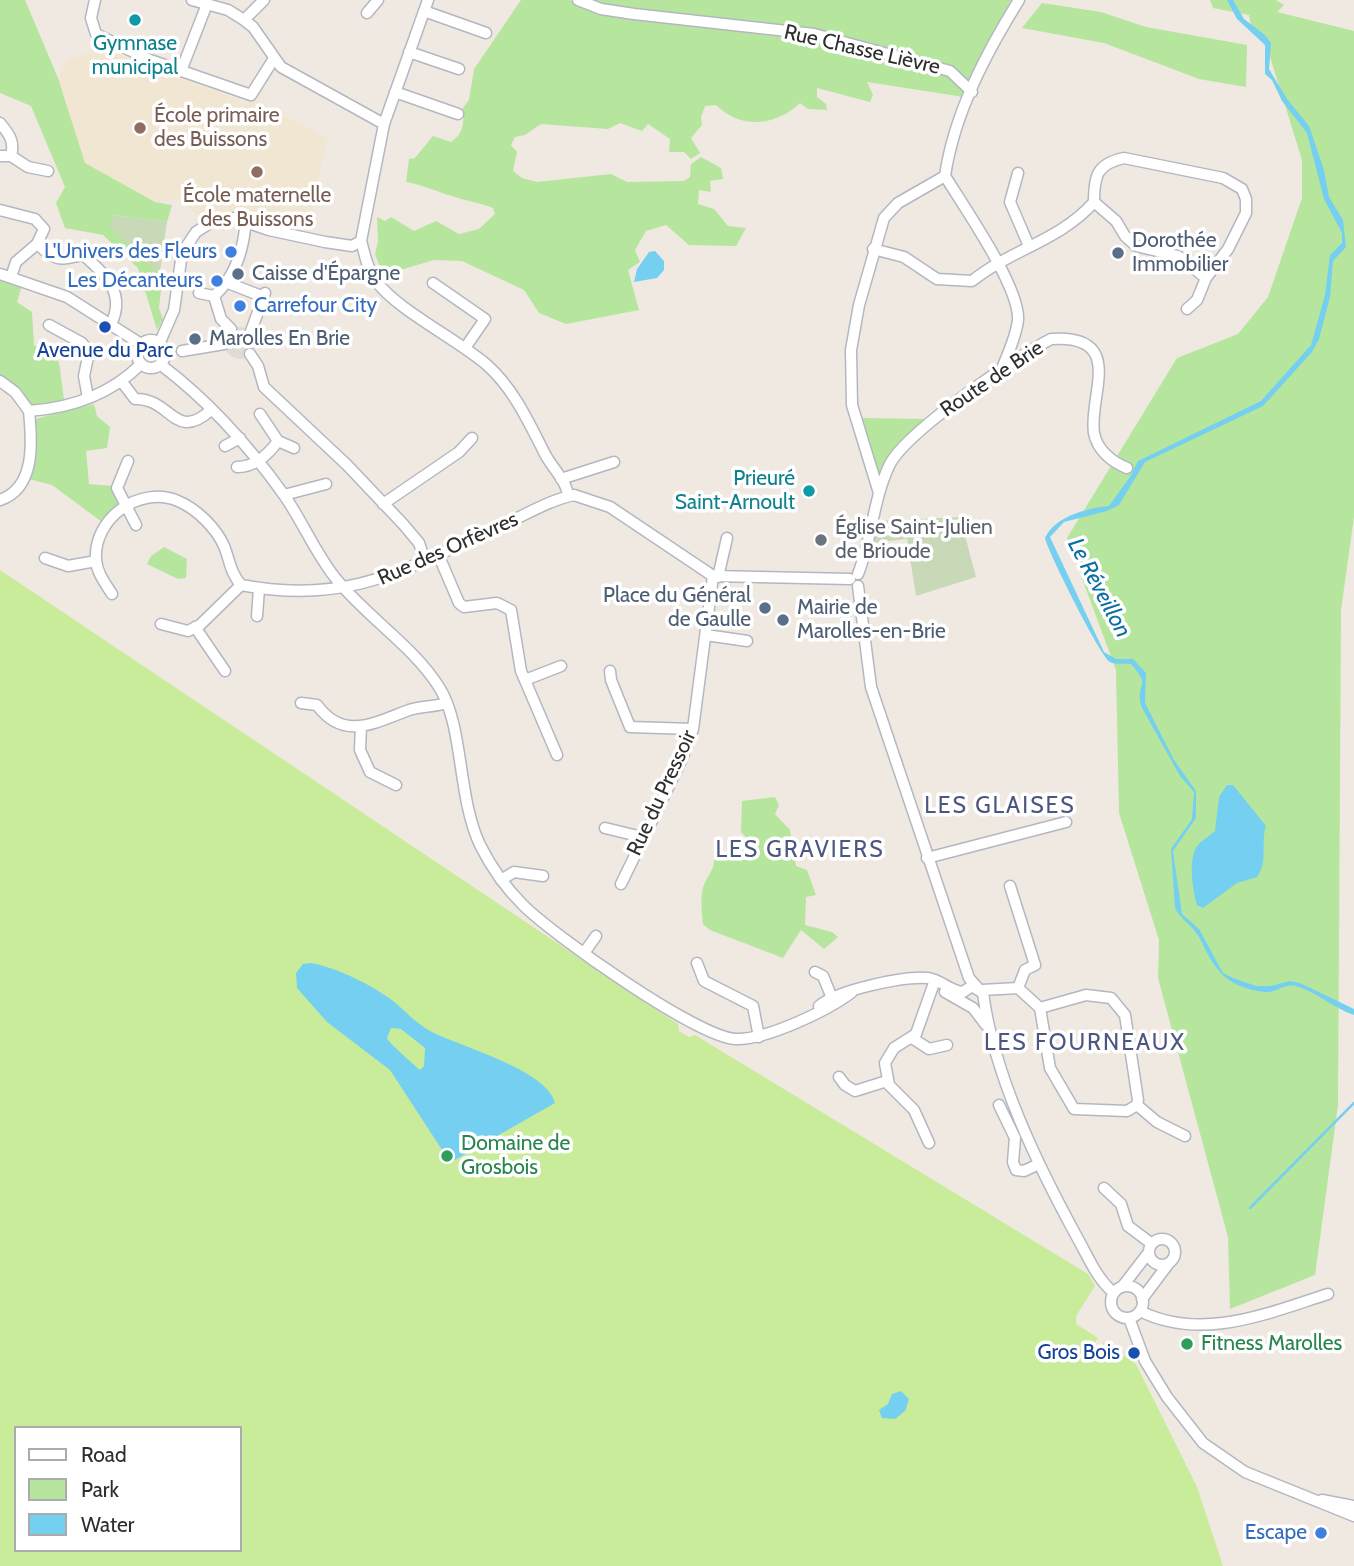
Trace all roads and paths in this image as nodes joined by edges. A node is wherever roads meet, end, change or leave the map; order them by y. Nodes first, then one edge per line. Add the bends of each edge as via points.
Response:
1 (95, 0) edge
2 (192, 0) edge
3 (264, 0) edge
4 (378, 0) edge
5 (428, 0) edge
6 (578, 0) edge
7 (1019, 0) edge
8 (207, 4) junction
9 (424, 11) junction
10 (367, 13) dead end
11 (244, 20) junction
12 (486, 33) dead end
13 (409, 52) junction
14 (273, 60) junction
15 (459, 69) dead end
16 (181, 71) junction
17 (395, 92) junction
18 (972, 92) junction
19 (458, 114) dead end
20 (0, 123) edge
21 (384, 124) junction
22 (5, 156) edge
23 (48, 172) dead end
24 (1018, 173) dead end
25 (945, 176) junction
26 (1094, 202) junction
27 (0, 211) edge
28 (245, 229) dead end
29 (361, 241) junction
30 (37, 244) junction
31 (1029, 246) junction
32 (873, 249) junction
33 (998, 263) junction
34 (0, 274) edge
35 (11, 277) junction
36 (1206, 278) junction
37 (228, 283) junction
38 (433, 283) dead end
39 (199, 293) dead end
40 (214, 296) junction
41 (1186, 309) dead end
42 (111, 324) junction
43 (48, 325) dead end
44 (231, 329) dead end
45 (251, 331) dead end
46 (160, 342) junction
47 (141, 344) junction
48 (224, 344) dead end
49 (465, 348) junction
50 (182, 351) dead end
51 (250, 354) dead end
52 (141, 364) junction
53 (161, 365) junction
54 (1001, 372) junction
55 (0, 381) edge
56 (122, 382) junction
57 (89, 398) junction
58 (211, 410) junction
59 (29, 411) junction
60 (260, 414) dead end
61 (240, 438) junction
62 (472, 438) dead end
63 (278, 441) junction
64 (225, 446) dead end
65 (294, 448) dead end
66 (128, 461) dead end
67 (257, 461) junction
68 (614, 462) dead end
69 (237, 467) dead end
70 (1128, 468) dead end
71 (561, 479) junction
72 (326, 484) dead end
73 (879, 493) junction
74 (284, 495) junction
75 (568, 496) junction
76 (0, 500) edge
77 (383, 504) junction
78 (126, 506) junction
79 (136, 526) dead end
80 (727, 538) dead end
81 (438, 554) junction
82 (45, 558) dead end
83 (96, 561) junction
84 (425, 561) junction
85 (716, 577) junction
86 (855, 580) junction
87 (241, 585) junction
88 (344, 588) junction
89 (259, 589) junction
90 (112, 594) dead end
91 (257, 617) dead end
92 (162, 624) dead end
93 (195, 627) junction
94 (706, 635) junction
95 (747, 641) dead end
96 (561, 666) dead end
97 (225, 671) dead end
98 (610, 671) dead end
99 (525, 680) junction
100 (301, 703) dead end
101 (447, 703) junction
102 (361, 726) junction
103 (693, 729) junction
104 (557, 755) dead end
105 (396, 785) dead end
106 (1066, 822) dead end
107 (605, 828) dead end
108 (642, 837) junction
109 (927, 858) junction
110 (542, 876) dead end
111 (501, 880) junction
112 (621, 884) dead end
113 (1010, 886) dead end
114 (596, 936) dead end
115 (584, 953) junction
116 (697, 962) dead end
117 (816, 972) dead end
118 (934, 982) junction
119 (1018, 988) junction
120 (976, 992) junction
121 (833, 1002) junction
122 (1040, 1008) junction
123 (991, 1035) junction
124 (759, 1037) junction
125 (912, 1038) junction
126 (947, 1045) dead end
127 (839, 1077) dead end
128 (887, 1081) junction
129 (999, 1105) dead end
130 (1137, 1105) junction
131 (1185, 1136) dead end
132 (929, 1143) dead end
133 (1039, 1164) junction
134 (1104, 1188) dead end
135 (1150, 1248) junction
136 (1172, 1259) junction
137 (1118, 1290) junction
138 (1328, 1294) dead end
139 (1142, 1298) junction
140 (1140, 1311) junction
141 (1124, 1317) junction
142 (1304, 1496) junction
143 (1351, 1503) edge
144 (1354, 1516) edge

1 - 16 street via 91,18 96,34
2 - 8 street
3 - 11 street
4 - 10 street
5 - 9 street
6 - 18 street, Rue Chasse Lièvre via 634,14 814,34 950,71
7 - 18 street via 992,44
8 - 11 street
8 - 16 street
9 - 12 street
9 - 13 street
11 - 14 street
13 - 15 street
13 - 17 street
14 - 16 street via 251,95
14 - 21 street
17 - 19 street
17 - 21 street
18 - 25 street
20 - 22 street via 12,141
21 - 29 street
22 - 23 street
24 - 31 street via 1010,202
25 - 32 street via 898,203 884,218
25 - 33 street
26 - 31 street via 1063,231
26 - 36 street via 1136,246 1178,256
26 - 36 street via 1094,178 1099,169 1124,158 1233,182 1247,199 1246,213 1228,249
27 - 30 street via 35,219 44,229
28 - 37 street via 243,250
29 - 46 street via 352,246 325,242 234,218 210,223 196,232 182,253 174,310
29 - 49 street via 369,270 385,292
30 - 35 street via 16,262
30 - 42 street via 52,257 63,261 83,255 99,268 118,299
31 - 33 street
32 - 33 street via 904,257 937,279 956,282 972,281
32 - 73 street via 849,374 852,405
33 - 54 street via 1018,318
34 - 35 street
35 - 42 street via 67,297
36 - 41 street via 1197,300
37 - 40 street
37 - 45 street via 264,295
38 - 49 street via 485,319
39 - 40 street
40 - 44 street
42 - 47 street
43 - 57 street via 82,343 89,352 84,376
46 - 47 street
46 - 53 street via 166,356
47 - 52 street via 137,353
48 - 50 street
49 - 71 street via 498,376 512,395
51 - 77 street via 264,387
52 - 53 street
52 - 56 street
53 - 58 street
54 - 70 street, Route de Brie via 1051,339 1083,344 1099,366 1094,432 1107,456
54 - 73 street, Route de Brie via 902,444
55 - 59 street
56 - 57 street
56 - 58 street via 135,399 157,402 185,424
57 - 59 street
58 - 61 street
59 - 76 street via 30,463 15,491
60 - 63 street
61 - 64 street
61 - 67 street
62 - 77 street via 459,452
63 - 65 street
63 - 67 street
66 - 78 street via 117,488
67 - 69 street
67 - 74 street
68 - 71 street
71 - 75 street
72 - 74 street
73 - 86 street, Route de Brie
74 - 88 street
75 - 81 street, Rue des Orfèvres
75 - 85 street via 610,507
77 - 84 street via 419,543
78 - 79 street
78 - 83 street via 102,531
78 - 87 street via 138,499 160,497 193,510 220,538 230,572
80 - 85 street, Rue du Pressoir
81 - 84 street, Rue des Orfèvres
81 - 99 street via 458,603 464,607 497,603 511,610
82 - 83 street via 68,566
83 - 90 street
84 - 88 street, Rue des Orfèvres via 383,580
85 - 86 street
85 - 94 street, Rue du Pressoir
86 - 109 street via 871,687
87 - 89 street, Rue des Orfèvres
87 - 93 street
88 - 89 street, Rue des Orfèvres
88 - 101 street via 423,666
89 - 91 street
92 - 93 street via 176,630
93 - 97 street
94 - 95 street
94 - 103 street, Rue du Pressoir
96 - 99 street
98 - 103 street via 630,727
99 - 104 street
100 - 102 street via 317,705 337,722
101 - 102 street
101 - 111 street via 465,802 480,843
102 - 105 street via 360,750 370,772
103 - 108 street, Rue du Pressoir
106 - 109 street
107 - 108 street
108 - 112 street, Rue du Pressoir
109 - 120 street
110 - 111 street via 514,872
111 - 115 street via 532,914
113 - 119 street via 1035,965 1025,970
114 - 115 street
115 - 124 street via 710,1033 734,1039
116 - 124 street via 704,981 753,1006
117 - 121 street via 823,976
118 - 120 street
118 - 121 street via 915,979 852,992
118 - 125 street
119 - 120 street
119 - 122 street
120 - 123 street
120 - 123 street via 974,1008
121 - 124 street
122 - 130 street via 1050,1068 1074,1110 1127,1111
122 - 130 street via 1086,995 1103,995 1118,1003 1132,1052
123 - 133 street
125 - 126 street via 929,1049
125 - 128 street via 888,1055
127 - 128 street via 855,1091
128 - 132 street via 914,1110
129 - 133 street via 1015,1138 1016,1170
130 - 131 street
133 - 137 street via 1089,1260
134 - 135 street via 1121,1204 1128,1226
135 - 136 street via 1152,1260 1158,1264
135 - 136 street via 1161,1239 1170,1242
135 - 137 street
136 - 139 street
137 - 139 street via 1132,1287
137 - 141 street via 1111,1303
138 - 140 street via 1222,1324 1163,1320
139 - 140 street
140 - 141 street
141 - 142 street via 1167,1397 1203,1443 1237,1468
142 - 143 street
142 - 144 street

